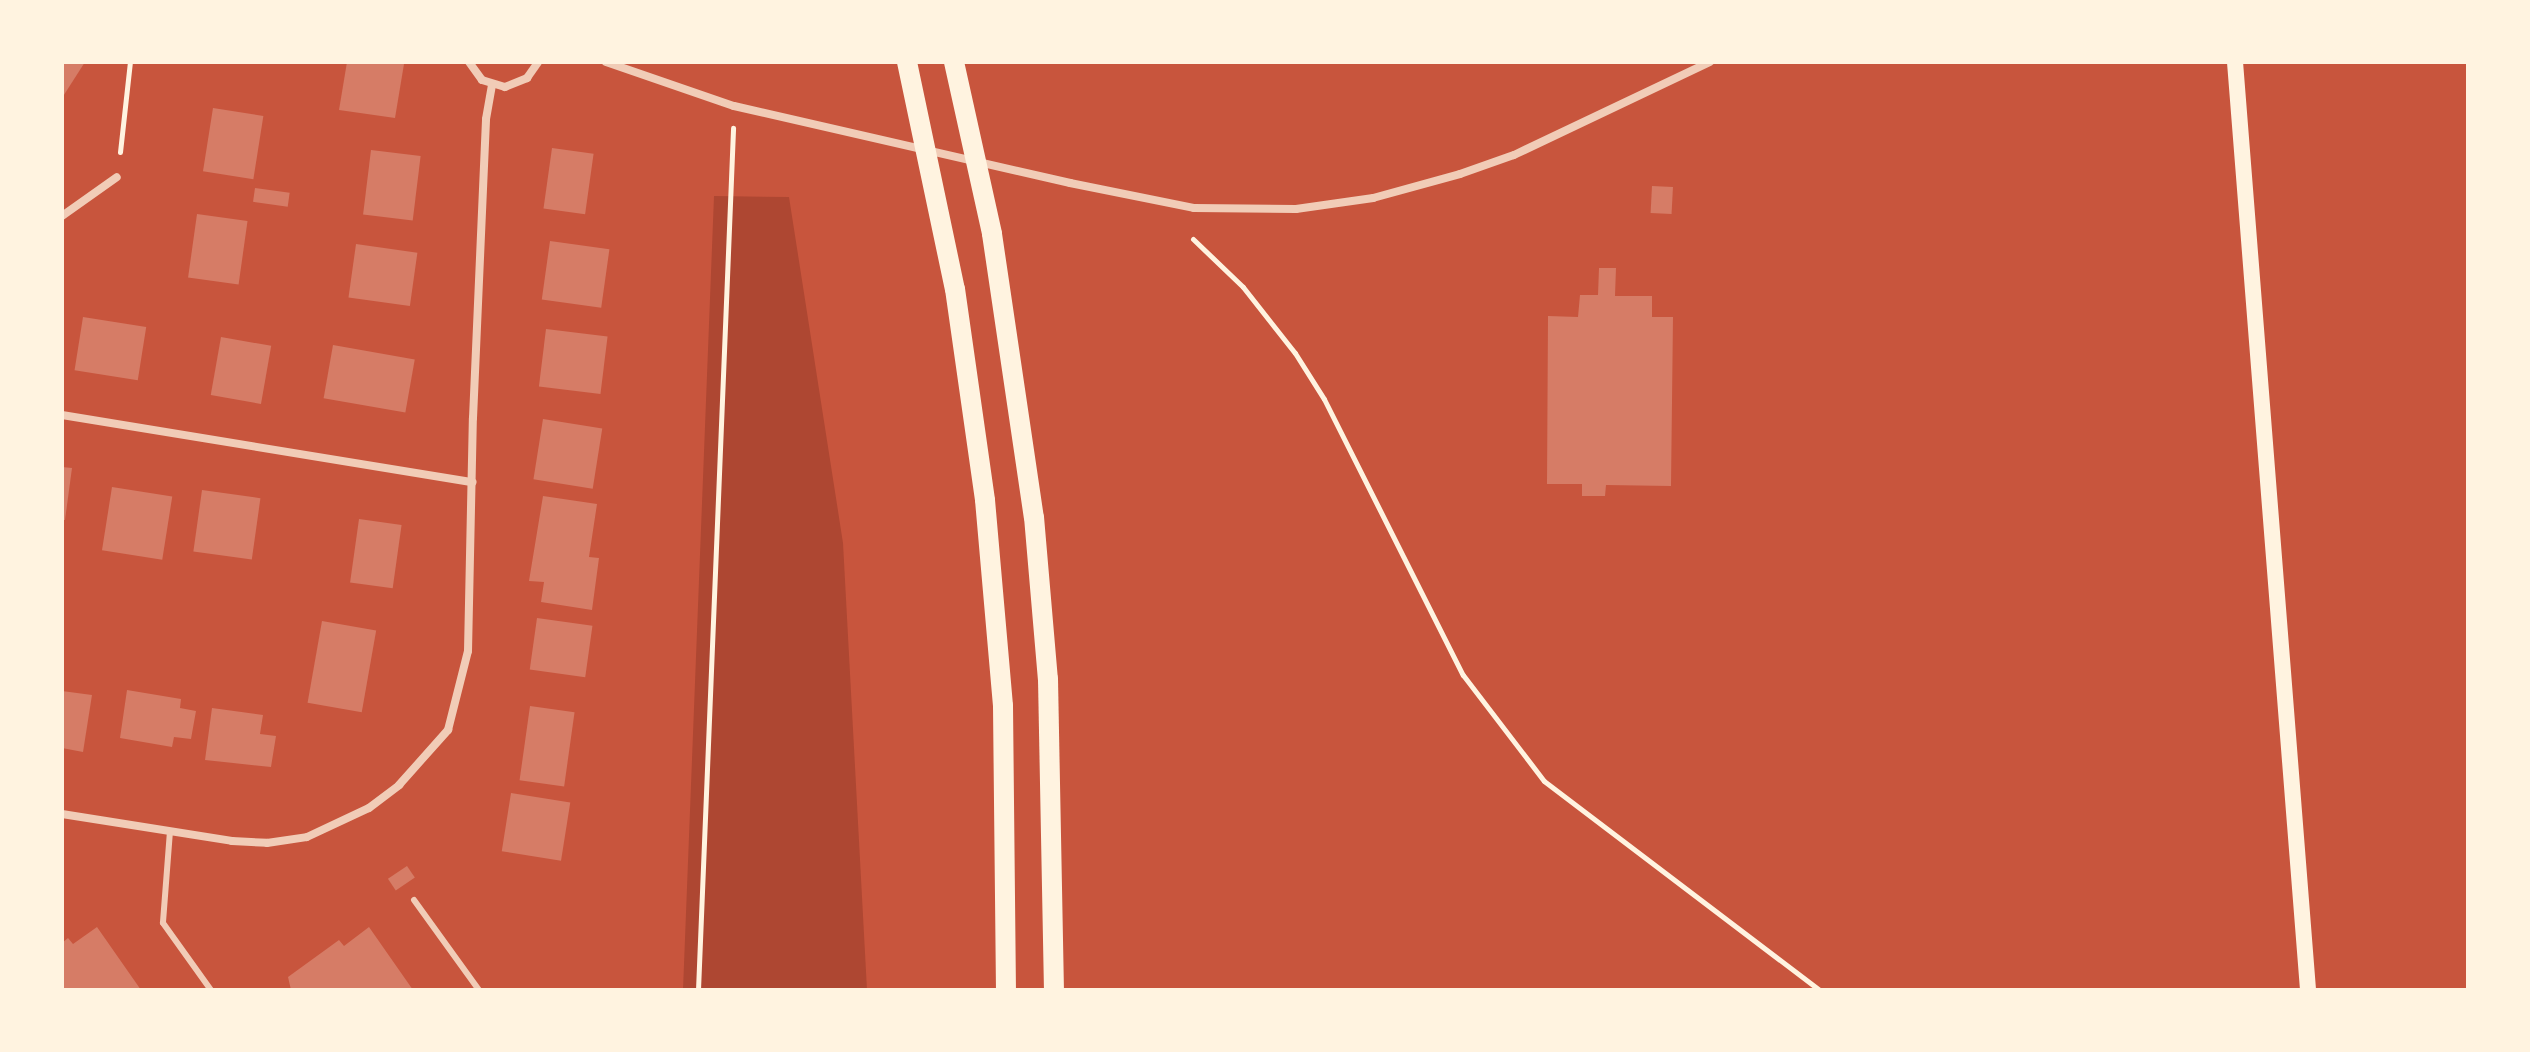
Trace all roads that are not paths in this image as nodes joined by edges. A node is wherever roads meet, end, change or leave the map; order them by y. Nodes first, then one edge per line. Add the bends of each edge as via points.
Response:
1 (469, 62) edge
2 (538, 62) edge
3 (606, 62) edge
4 (1710, 62) edge
5 (2235, 62) edge
6 (907, 64) edge
7 (956, 71) edge
8 (492, 85) junction
9 (117, 177) road end
10 (62, 216) edge
11 (62, 415) edge
12 (473, 482) junction
13 (62, 814) edge
14 (170, 831) junction
15 (414, 900) dead end
16 (211, 990) edge
17 (479, 990) edge
18 (1006, 990) edge
19 (1054, 990) edge
20 (2308, 990) edge

1 - 8 street
2 - 8 street via 517,84
3 - 4 street via 734,106 1194,208 1296,209 1373,198 1514,155
5 - 20 main road
6 - 18 main road via 970,378 996,609 1007,815
7 - 19 main road via 992,234 1034,517 1046,664
8 - 12 street via 484,148
9 - 10 street
11 - 12 street
12 - 14 street via 468,651 460,700 448,730 424,759 369,808 307,837 267,843
13 - 14 street
14 - 16 lane via 163,923
15 - 17 lane

